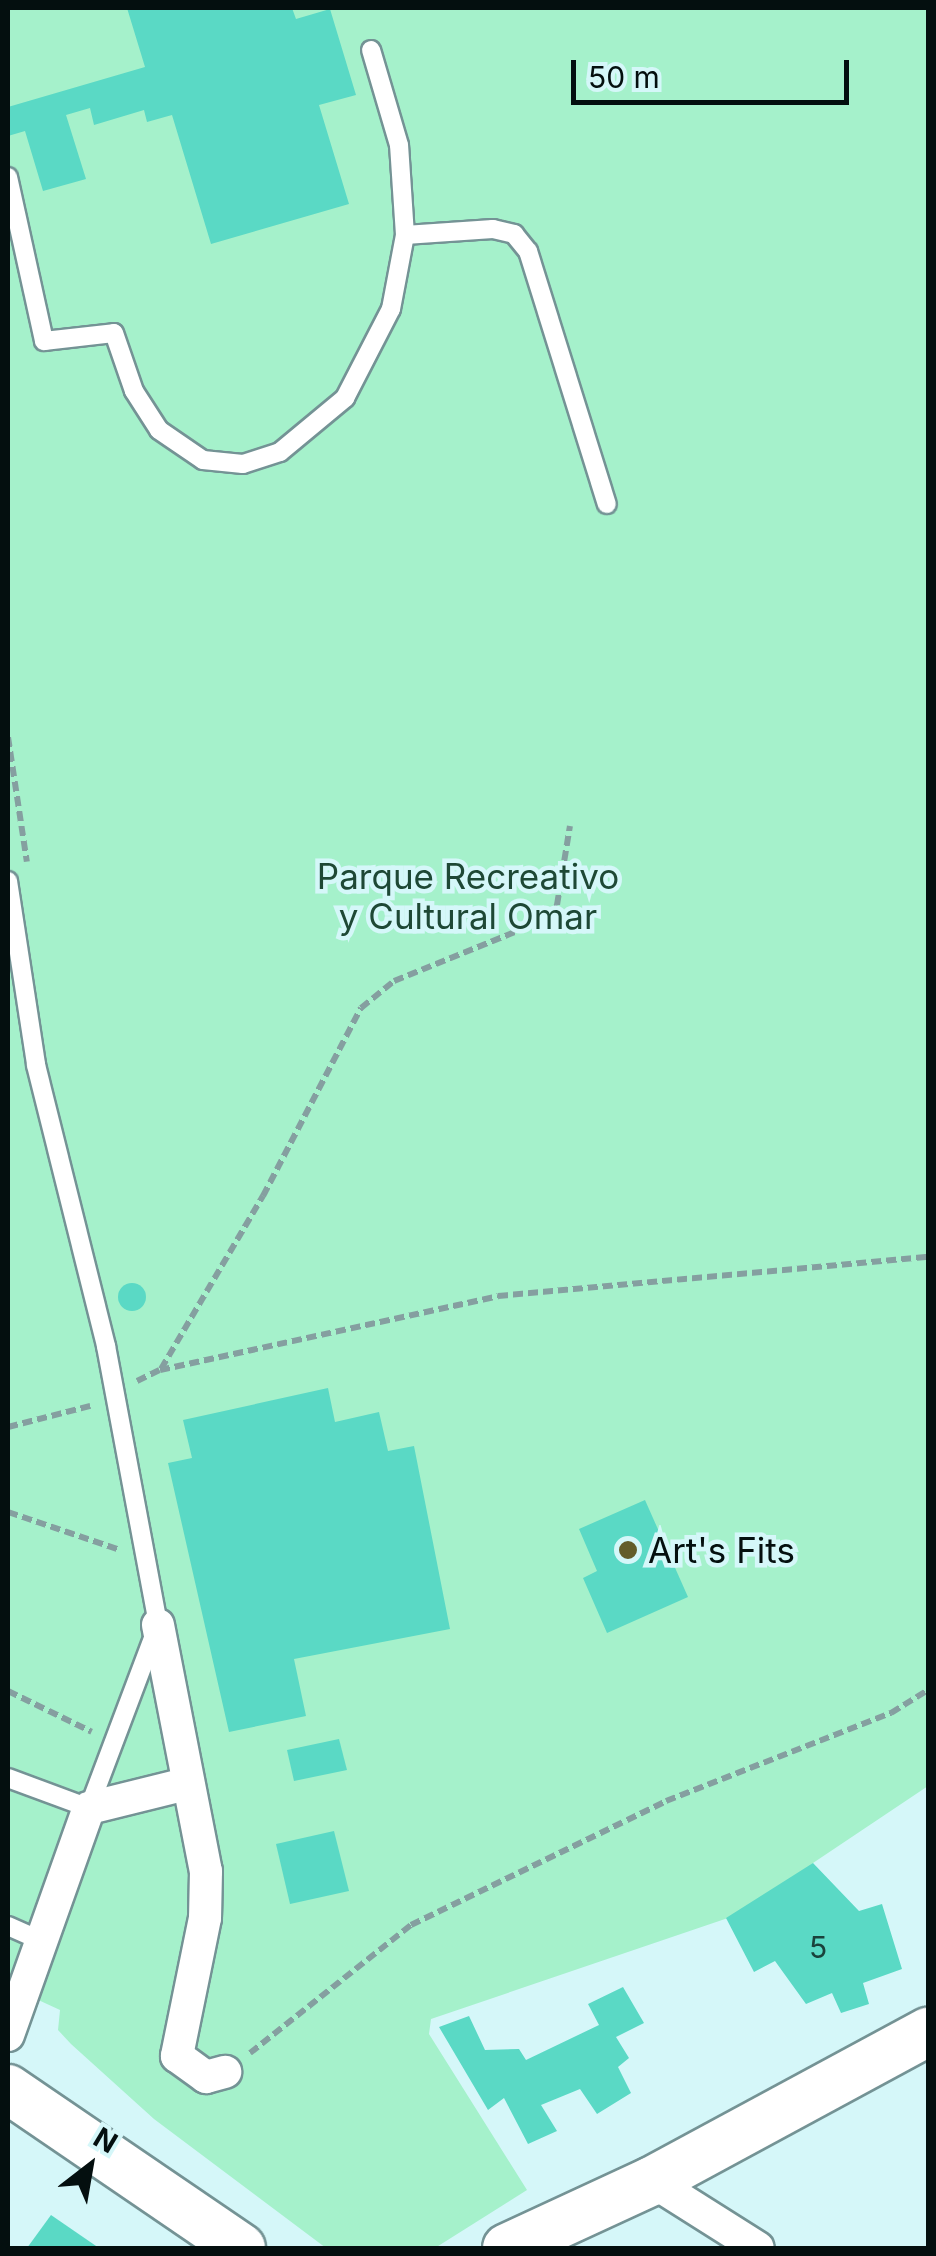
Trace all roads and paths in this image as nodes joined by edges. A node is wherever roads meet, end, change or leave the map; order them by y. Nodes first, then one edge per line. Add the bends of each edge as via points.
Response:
1 (370, 50) dead end
2 (8, 177) edge
3 (405, 236) junction
4 (607, 504) dead end
5 (570, 826) dead end
6 (8, 881) edge
7 (928, 1257) edge
8 (97, 1420) dead end
9 (8, 1426) edge
10 (8, 1512) edge
11 (125, 1538) dead end
12 (158, 1626) junction
13 (928, 1690) edge
14 (8, 1691) edge
15 (103, 1720) dead end
16 (8, 1778) edge
17 (186, 1784) junction
18 (89, 1808) junction
19 (8, 1926) edge
20 (42, 1941) junction
21 (928, 2032) edge
22 (8, 2035) edge
23 (225, 2072) joint
24 (8, 2089) edge
25 (652, 2181) junction
26 (240, 2248) edge
27 (507, 2248) edge
28 (758, 2248) edge

1 - 3 lane via 399,145
2 - 3 lane via 44,341 114,332 134,391 159,430 203,460 243,464 280,452 345,398 391,309
3 - 4 lane via 493,229 514,234 528,251
5 - 7 path via 557,904 548,919 410,973 361,1008 263,1196 160,1370 498,1296
6 - 12 lane via 36,1065 106,1346
8 - 9 path via 89,1402
10 - 11 path via 127,1552
12 - 17 street
12 - 18 lane
13 - 23 path via 891,1713 666,1801 411,1925
14 - 15 path via 94,1733
16 - 18 lane
17 - 18 street
17 - 23 street via 206,1871 205,1918 177,2056 206,2077
18 - 20 street
19 - 20 lane
20 - 22 street
21 - 25 street
24 - 26 street
25 - 27 street
25 - 28 street

